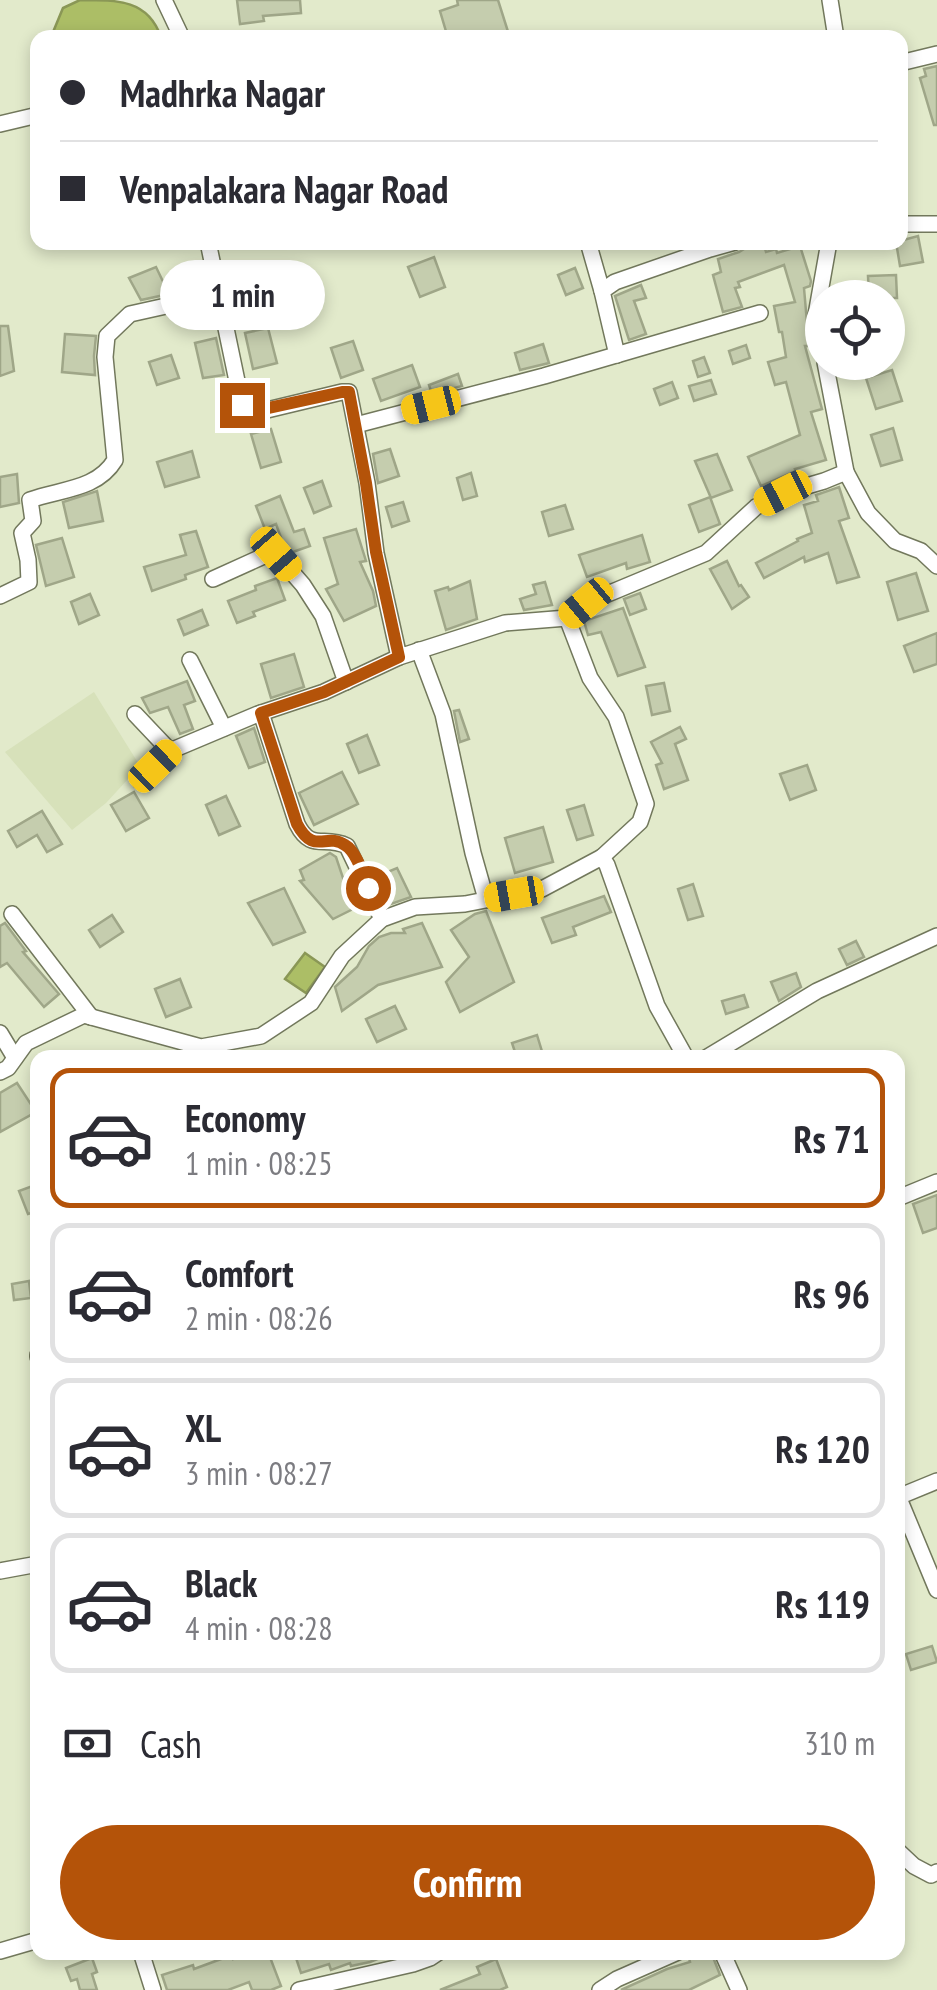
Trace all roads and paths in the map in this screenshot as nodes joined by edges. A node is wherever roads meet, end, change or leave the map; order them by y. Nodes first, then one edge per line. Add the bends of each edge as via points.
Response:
1 (830, 0) edge
2 (168, 2) edge
3 (179, 30) edge
4 (835, 30) edge
5 (937, 54) edge
6 (908, 61) edge
7 (30, 116) edge
8 (0, 124) edge
9 (908, 224) edge
10 (937, 224) edge
11 (210, 250) edge
12 (590, 250) edge
13 (707, 250) edge
14 (828, 250) edge
15 (822, 280) edge
16 (602, 291) junction
17 (220, 294) junction
18 (760, 313) dead end
19 (617, 355) junction
20 (829, 380) edge
21 (356, 425) junction
22 (846, 472) junction
23 (937, 566) edge
24 (213, 579) dead end
25 (0, 596) edge
26 (567, 618) junction
27 (420, 650) junction
28 (399, 657) junction
29 (190, 660) dead end
30 (346, 682) junction
31 (136, 714) dead end
32 (260, 714) junction
33 (224, 728) junction
34 (170, 751) junction
35 (140, 781) dead end
36 (599, 860) junction
37 (486, 899) junction
38 (12, 914) dead end
39 (382, 919) junction
40 (937, 936) edge
41 (91, 1017) junction
42 (0, 1034) edge
43 (197, 1050) edge
44 (210, 1050) edge
45 (682, 1050) edge
46 (719, 1050) edge
47 (15, 1058) junction
48 (0, 1072) edge
49 (937, 1182) edge
50 (905, 1195) edge
51 (937, 1481) edge
52 (905, 1493) edge
53 (905, 1513) edge
54 (30, 1565) edge
55 (0, 1571) edge
56 (937, 1590) edge
57 (905, 1857) edge
58 (937, 1872) edge
59 (30, 1942) edge
60 (0, 1951) edge
61 (143, 1960) edge
62 (424, 1960) edge
63 (661, 1960) edge
64 (725, 1960) edge
65 (152, 1990) edge
66 (298, 1990) edge
67 (600, 1990) edge
68 (738, 1990) edge

1 - 4 street
2 - 3 street
5 - 6 street
7 - 8 street
9 - 10 street
11 - 17 street
12 - 16 street
13 - 16 street
14 - 15 street
16 - 19 street
17 - 21 street via 248,411 349,392
17 - 25 street via 130,314 107,336 113,465 84,487 30,500 34,521 22,533 29,582
18 - 19 street
19 - 21 street
20 - 22 street
21 - 28 street
22 - 23 street via 868,513 894,541
22 - 26 street via 756,507 706,553 586,603
24 - 30 street via 276,554 322,616
26 - 27 street via 505,623
26 - 36 street via 590,678 616,717 646,804 640,822
27 - 28 street
27 - 37 street via 443,714
28 - 30 street
29 - 33 street
30 - 32 street
31 - 34 street
32 - 33 street
32 - 39 street via 303,836 347,846
33 - 34 street
34 - 35 street
36 - 37 street via 542,888
36 - 45 street via 607,865 657,1006
37 - 39 street via 415,907
38 - 41 street
39 - 44 street via 342,956 311,1002 261,1036
40 - 46 street via 817,992
41 - 43 street
41 - 47 street via 84,1014 26,1043
42 - 47 street
47 - 48 street
49 - 50 street
51 - 52 street
53 - 56 street
54 - 55 street
57 - 58 street via 931,1876
59 - 60 street
61 - 65 street
62 - 66 street
63 - 67 street
64 - 68 street

